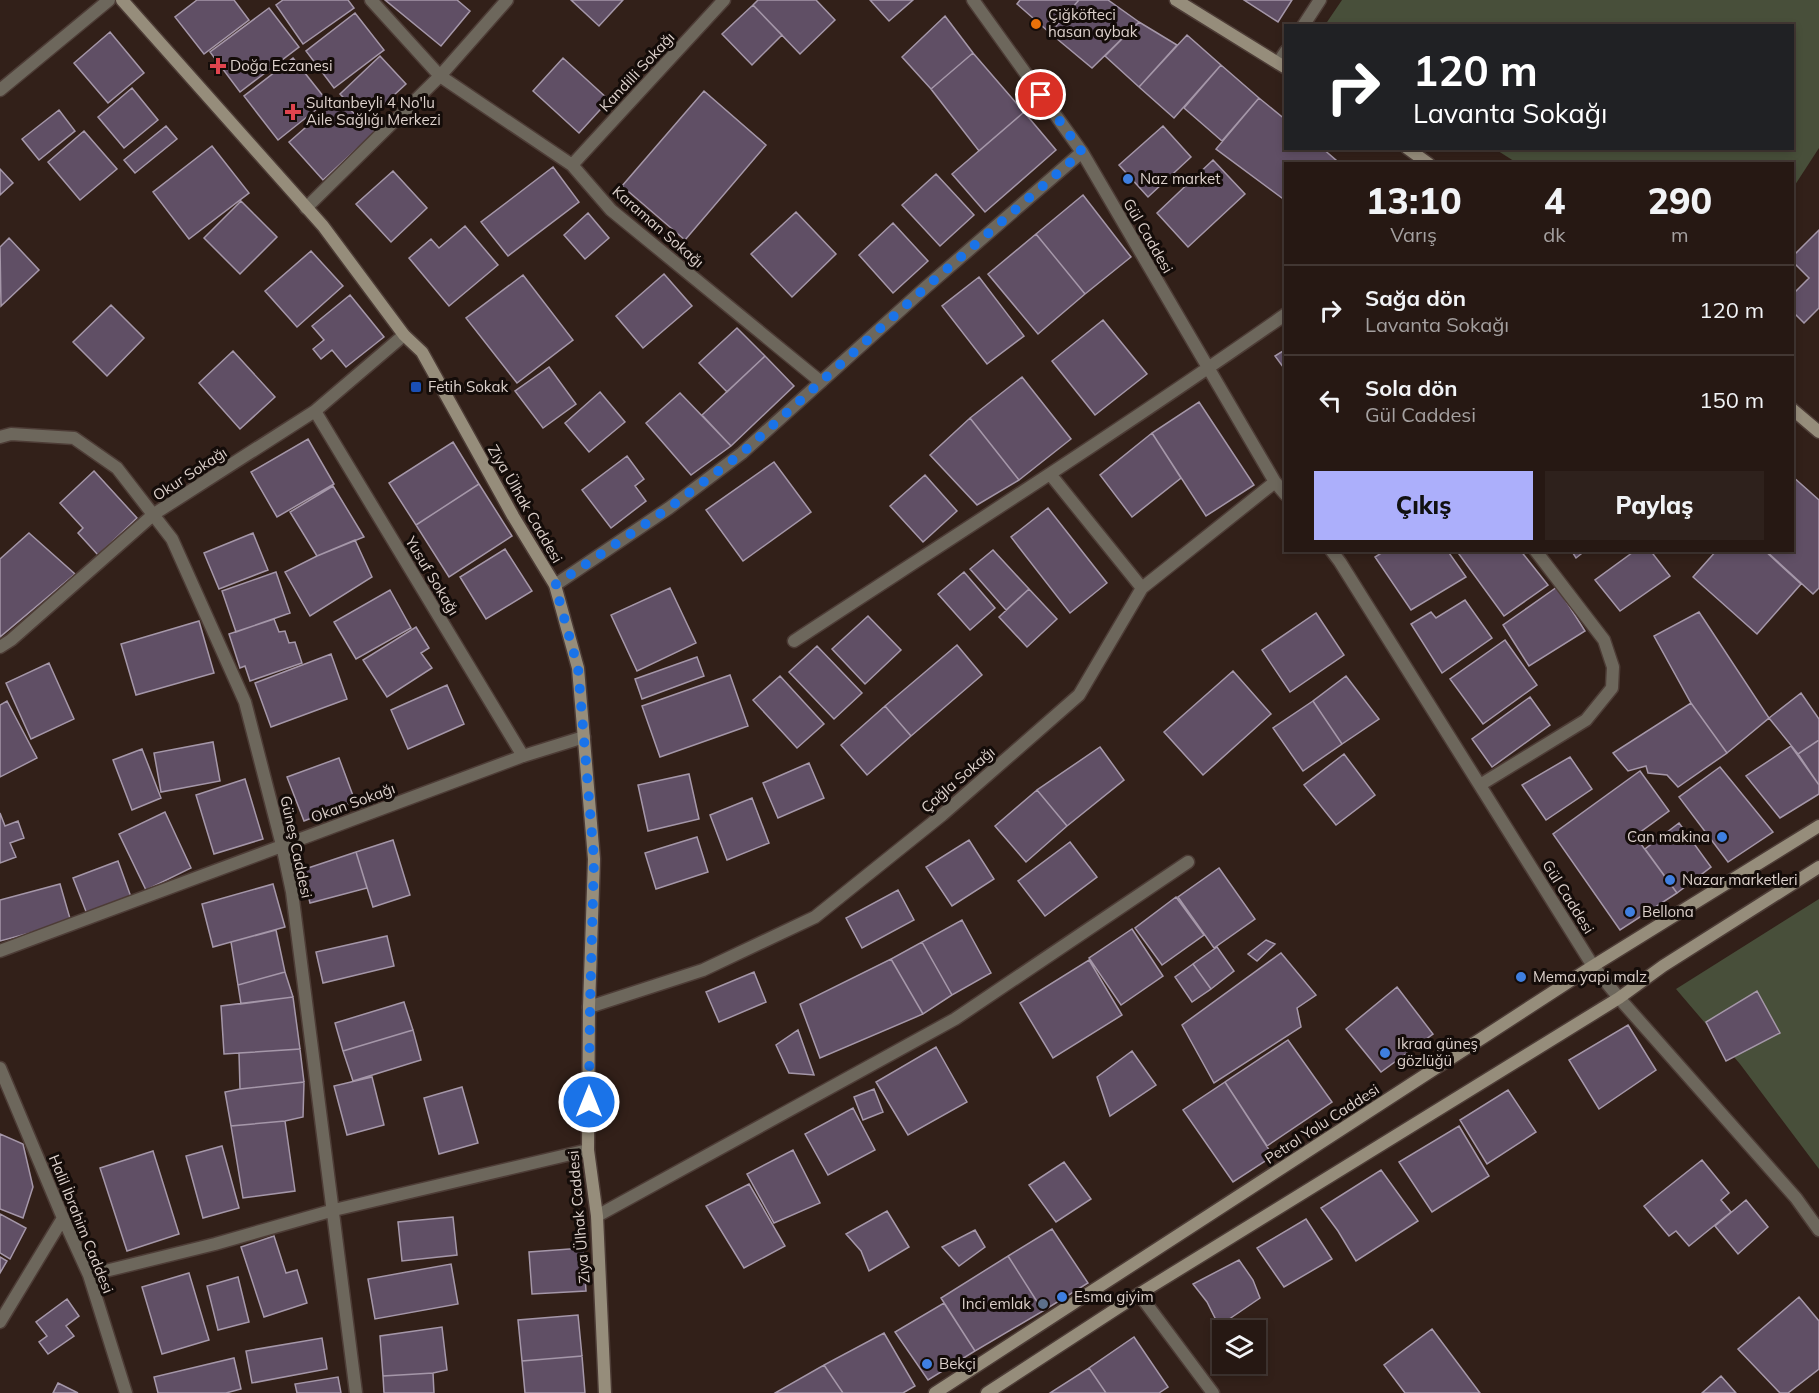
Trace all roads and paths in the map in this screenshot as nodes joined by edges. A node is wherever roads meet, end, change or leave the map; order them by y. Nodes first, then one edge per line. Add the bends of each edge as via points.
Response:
1 (109, 0) edge
2 (122, 0) edge
3 (371, 0) edge
4 (507, 0) edge
5 (724, 0) edge
6 (973, 0) edge
7 (1176, 0) edge
8 (1320, 0) edge
9 (1304, 24) edge
10 (1282, 65) edge
11 (440, 76) junction
12 (0, 90) edge
13 (1410, 150) edge
14 (1082, 152) junction
15 (1426, 162) edge
16 (572, 165) junction
17 (306, 208) junction
18 (1284, 315) edge
19 (404, 335) junction
20 (1208, 369) junction
21 (821, 382) junction
22 (315, 411) junction
23 (1794, 412) edge
24 (1819, 432) edge
25 (0, 437) edge
26 (1050, 474) junction
27 (1275, 482) junction
28 (1284, 493) edge
29 (154, 514) junction
30 (1332, 552) edge
31 (1537, 552) edge
32 (555, 585) junction
33 (1142, 588) junction
34 (794, 640) dead end
35 (0, 647) edge
36 (584, 737) junction
37 (522, 756) junction
38 (1480, 785) junction
39 (1819, 826) edge
40 (282, 845) junction
41 (1188, 862) dead end
42 (1819, 867) edge
43 (0, 951) edge
44 (1593, 966) junction
45 (1619, 998) junction
46 (590, 1007) junction
47 (0, 1068) edge
48 (588, 1150) junction
49 (334, 1210) junction
50 (597, 1216) junction
51 (63, 1218) junction
52 (1819, 1230) edge
53 (89, 1275) junction
54 (1139, 1294) junction
55 (0, 1322) edge
56 (126, 1393) edge
57 (356, 1393) edge
58 (605, 1393) edge
59 (935, 1393) edge
60 (987, 1393) edge
61 (1214, 1393) edge

1 - 12 street
2 - 17 main road, Ziya Ülhak Caddesi
3 - 11 street, Karaman Sokağı
4 - 11 street
5 - 16 street, Kandilli Sokağı
6 - 14 street, Gül Caddesi
7 - 10 main road
8 - 9 street
11 - 16 street, Karaman Sokağı
11 - 17 street
13 - 15 main road
14 - 20 street, Gül Caddesi
14 - 21 street
16 - 21 street, Karaman Sokağı via 611,210
17 - 19 main road, Ziya Ülhak Caddesi
18 - 20 street
19 - 22 street, Okur Sokağı
19 - 32 main road, Ziya Ülhak Caddesi via 422,352
20 - 26 street
20 - 27 street, Gül Caddesi
21 - 32 street via 742,453
22 - 29 street, Okur Sokağı
22 - 37 street, Yusuf Sokağı
23 - 24 main road
25 - 29 street, Güneş Caddesi via 11,434 74,438 117,468
26 - 33 street
26 - 34 street
27 - 28 street, Gül Caddesi
27 - 33 street, Çağla Sokağı
29 - 35 street, Okur Sokağı
29 - 40 street, Güneş Caddesi via 172,539 245,702
30 - 38 street, Gül Caddesi
31 - 38 street via 1604,640 1613,667 1612,688 1586,720
32 - 36 main road, Ziya Ülhak Caddesi via 578,668
33 - 46 street, Çağla Sokağı via 1079,695 942,815 815,917 703,970
36 - 37 street, Okan Sokağı
36 - 46 main road, Ziya Ülhak Caddesi via 594,859
37 - 40 street, Okan Sokağı
38 - 44 street, Gül Caddesi
39 - 44 main road, Petrol Yolu Caddesi
40 - 43 street, Okan Sokağı
40 - 49 street, Güneş Caddesi via 292,892
41 - 50 street via 955,1019
42 - 45 main road
44 - 45 street, Gül Caddesi
44 - 59 main road, Petrol Yolu Caddesi
45 - 52 street, Gül Caddesi via 1796,1198
45 - 54 main road
46 - 48 main road, Ziya Ülhak Caddesi
47 - 51 street, Halil İbrahim Caddesi
48 - 49 street
48 - 50 main road, Ziya Ülhak Caddesi
49 - 53 street
49 - 57 street, Güneş Caddesi
50 - 58 main road, Ziya Ülhak Caddesi
51 - 53 street, Halil İbrahim Caddesi
51 - 55 street
53 - 56 street, Halil İbrahim Caddesi
54 - 60 main road
54 - 61 street

